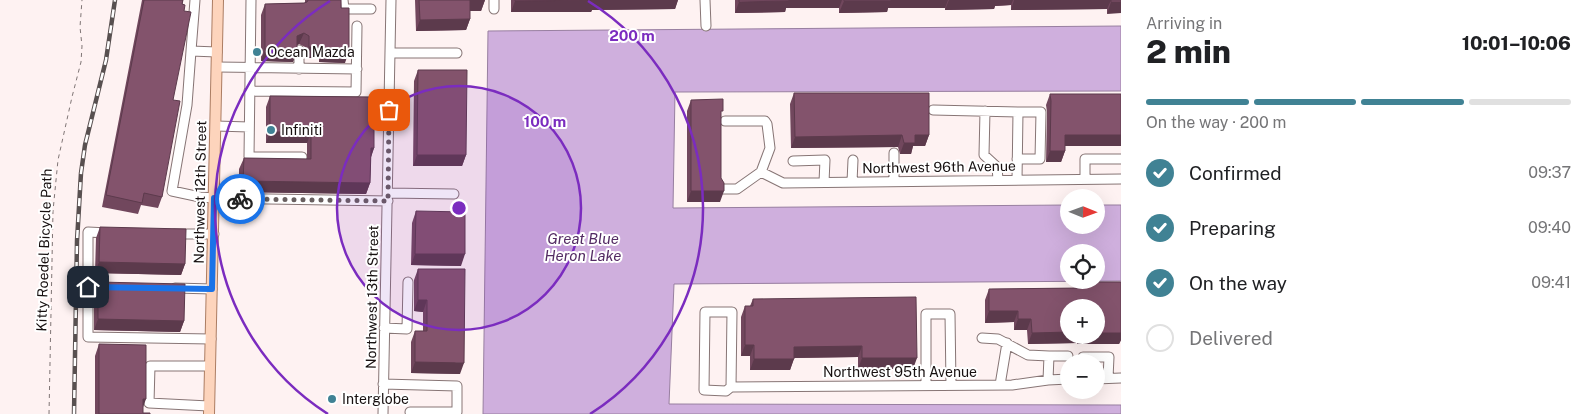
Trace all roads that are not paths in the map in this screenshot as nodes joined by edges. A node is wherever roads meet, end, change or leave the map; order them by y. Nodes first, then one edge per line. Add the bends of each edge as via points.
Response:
1 (195, 0) edge
2 (218, 0) edge
3 (343, 0) edge
4 (391, 0) edge
5 (706, 0) edge
6 (253, 6) edge
7 (371, 9) dead end
8 (358, 26) dead end
9 (706, 26) dead end
10 (299, 50) edge
11 (191, 51) junction
12 (217, 52) junction
13 (390, 53) junction
14 (457, 53) dead end
15 (217, 67) junction
16 (250, 68) junction
17 (299, 69) junction
18 (356, 69) junction
19 (249, 91) junction
20 (933, 110) dead end
21 (985, 111) junction
22 (1018, 112) junction
23 (725, 121) dead end
24 (216, 126) junction
25 (249, 127) junction
26 (894, 153) dead end
27 (302, 157) edge
28 (1018, 159) junction
29 (1121, 159) edge
30 (793, 160) dead end
31 (853, 160) dead end
32 (761, 172) junction
33 (1086, 179) junction
34 (1121, 179) edge
35 (998, 180) junction
36 (1017, 180) junction
37 (824, 182) junction
38 (852, 182) junction
39 (894, 182) junction
40 (723, 189) edge
41 (454, 194) dead end
42 (388, 197) junction
43 (214, 198) junction
44 (116, 233) edge
45 (162, 234) edge
46 (214, 234) junction
47 (408, 282) dead end
48 (88, 287) junction
49 (98, 287) edge
50 (168, 288) edge
51 (212, 289) junction
52 (384, 328) junction
53 (982, 338) dead end
54 (210, 339) junction
55 (1007, 344) junction
56 (1049, 356) junction
57 (1060, 356) edge
58 (1105, 357) edge
59 (210, 366) junction
60 (1108, 378) joint
61 (1121, 378) edge
62 (1060, 379) edge
63 (1048, 380) junction
64 (383, 384) junction
65 (926, 385) junction
66 (952, 385) junction
67 (1000, 385) junction
68 (730, 387) junction
69 (209, 410) edge
70 (410, 412) dead end
71 (383, 414) edge

1 - 11 street
2 - 12 main road, Northwest 12th Street
3 - 7 street via 344,9
4 - 13 street, Northwest 13th Street
5 - 9 street
6 - 16 street
8 - 18 street
10 - 17 street
11 - 12 street
11 - 43 street via 188,105 172,191
12 - 15 main road, Northwest 12th Street
13 - 14 street
13 - 42 street, Northwest 13th Street
15 - 16 street
15 - 24 main road, Northwest 12th Street
16 - 17 street
16 - 19 street
17 - 18 street
18 - 19 street via 356,92
19 - 25 street
20 - 21 street
21 - 22 street
21 - 35 street via 984,155 997,166
22 - 28 street
22 - 28 street via 1040,112 1040,159
23 - 32 street via 765,121 770,148
24 - 25 street
24 - 43 main road, Northwest 12th Street
25 - 27 street via 249,156
26 - 39 street
28 - 36 street
29 - 33 street via 1085,159
30 - 37 street via 825,160
31 - 38 street
32 - 37 street, Northwest 96th Avenue via 783,183
32 - 40 street via 737,189
33 - 34 street, Northwest 96th Avenue
33 - 36 street, Northwest 96th Avenue
35 - 36 street, Northwest 96th Avenue
35 - 39 street, Northwest 96th Avenue
37 - 38 street, Northwest 96th Avenue
38 - 39 street, Northwest 96th Avenue
41 - 42 street
42 - 43 street
42 - 52 street, Northwest 13th Street
43 - 46 main road, Northwest 12th Street
44 - 48 street via 88,232
45 - 46 street
46 - 51 main road, Northwest 12th Street
47 - 52 street via 407,329
48 - 49 street
48 - 54 street via 88,337
50 - 51 street
51 - 54 main road, Northwest 12th Street
52 - 64 street, Northwest 13th Street
53 - 55 street via 998,338
54 - 59 main road, Northwest 12th Street
55 - 56 street via 1028,355
55 - 67 street
56 - 57 street
56 - 63 street
58 - 60 street via 1109,357
59 - 69 main road, Northwest 12th Street
59 - 69 street via 150,366 149,404
60 - 61 street
62 - 63 street, Northwest 95th Avenue
63 - 67 street, Northwest 95th Avenue
64 - 70 street via 457,386 457,412
64 - 71 street, Northwest 13th Street
65 - 66 street, Northwest 95th Avenue
65 - 66 street via 926,314 950,314
65 - 68 street, Northwest 95th Avenue
66 - 67 street, Northwest 95th Avenue
68 - 68 street, Northwest 95th Avenue via 732,312 704,312 704,390 726,391

